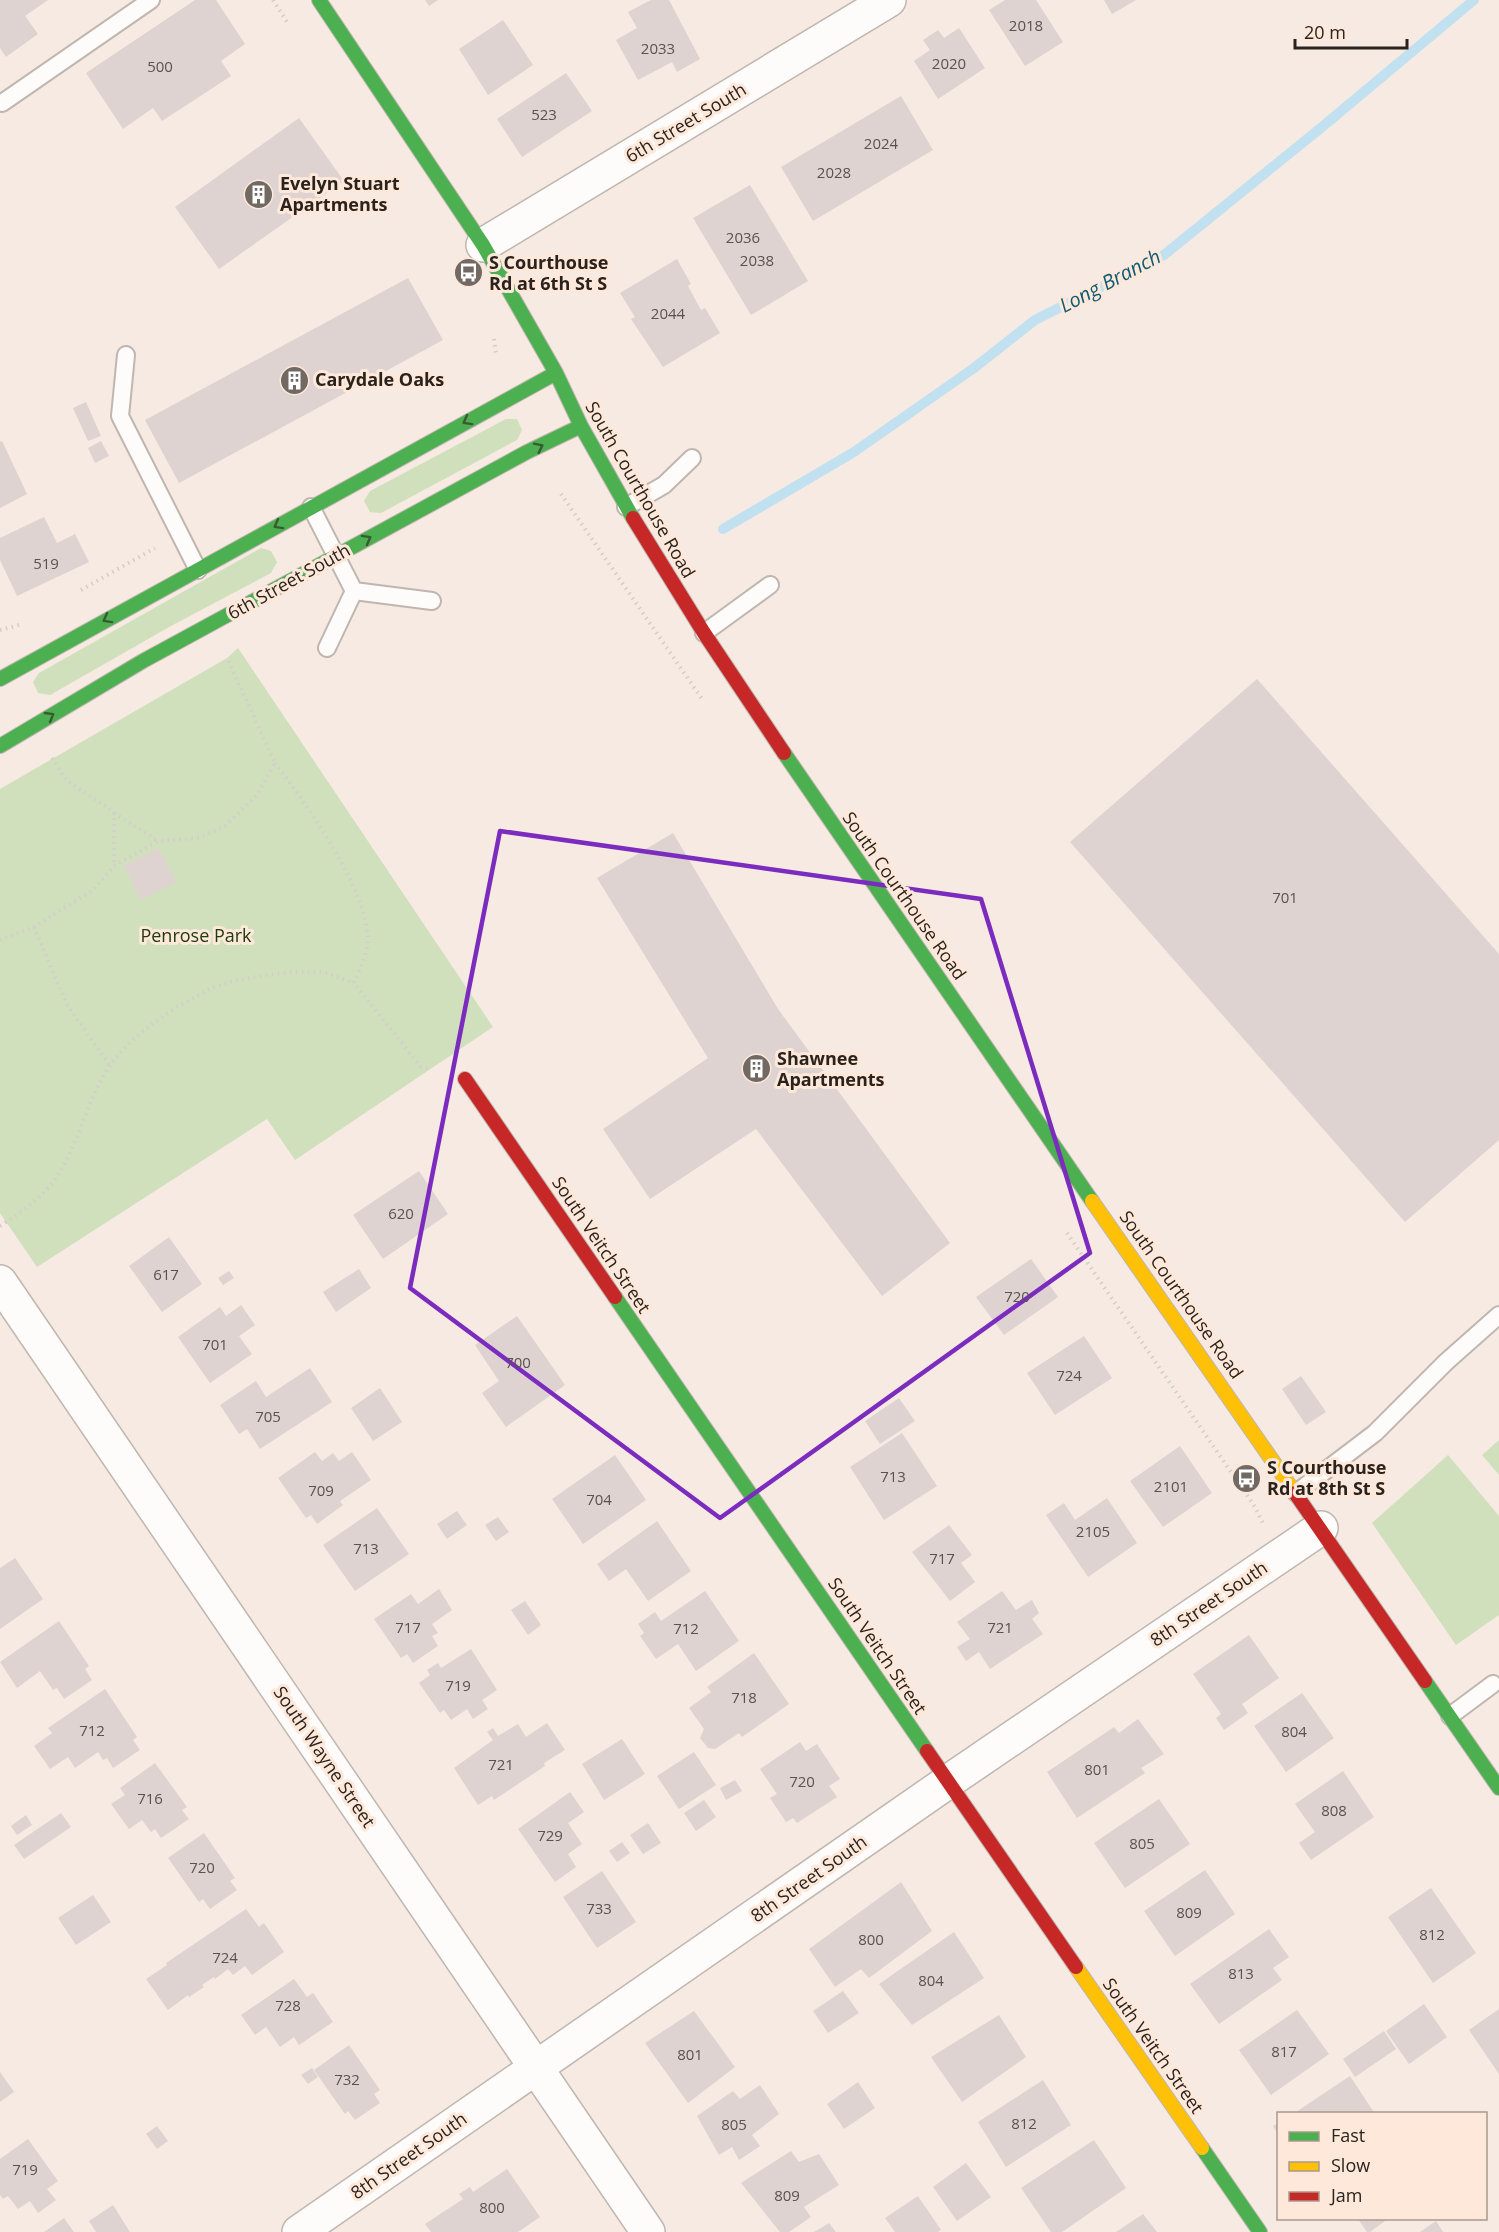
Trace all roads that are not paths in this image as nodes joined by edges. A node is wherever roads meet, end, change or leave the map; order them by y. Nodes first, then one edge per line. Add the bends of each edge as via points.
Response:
1 (151, 0) edge
2 (318, 0) edge
3 (889, 0) edge
4 (2, 104) dead end
5 (483, 245) junction
6 (126, 355) dead end
7 (555, 373) junction
8 (581, 426) junction
9 (692, 458) dead end
10 (311, 507) junction
11 (626, 507) junction
12 (336, 556) junction
13 (198, 570) junction
14 (770, 585) dead end
15 (354, 591) junction
16 (432, 601) dead end
17 (704, 633) junction
18 (327, 648) dead end
19 (0, 679) edge
20 (0, 746) edge
21 (465, 1079) road end
22 (0, 1282) edge
23 (1499, 1315) edge
24 (1296, 1493) junction
25 (1321, 1528) junction
26 (1493, 1684) dead end
27 (1450, 1716) junction
28 (949, 1781) junction
29 (1499, 1788) edge
30 (536, 2067) junction
31 (299, 2232) edge
32 (648, 2232) edge
33 (1260, 2232) edge

1 - 4 lane
2 - 5 street, South Courthouse Road
3 - 5 street, 6th Street South
5 - 7 street, South Courthouse Road
6 - 13 lane via 120,416
7 - 8 street, South Courthouse Road
7 -> 10 street
8 - 11 street, South Courthouse Road
12 -> 8 street, 6th Street South
9 - 11 lane via 664,486
10 - 12 lane
10 -> 13 street
11 - 17 street, South Courthouse Road
12 - 15 lane
20 -> 12 street, 6th Street South via 143,661
13 -> 19 street
14 - 17 lane
15 - 16 lane
15 - 18 lane
17 - 24 street, South Courthouse Road via 846,845
21 - 28 street, South Veitch Street
22 - 30 street, South Wayne Street
23 - 24 lane via 1375,1433
24 - 25 street, South Courthouse Road
25 - 27 street, South Courthouse Road
25 - 28 street, 8th Street South
26 - 27 lane
27 - 29 street, South Courthouse Road
28 - 30 street, 8th Street South
28 - 33 street, South Veitch Street
30 - 31 street, 8th Street South
30 - 32 street, South Wayne Street

